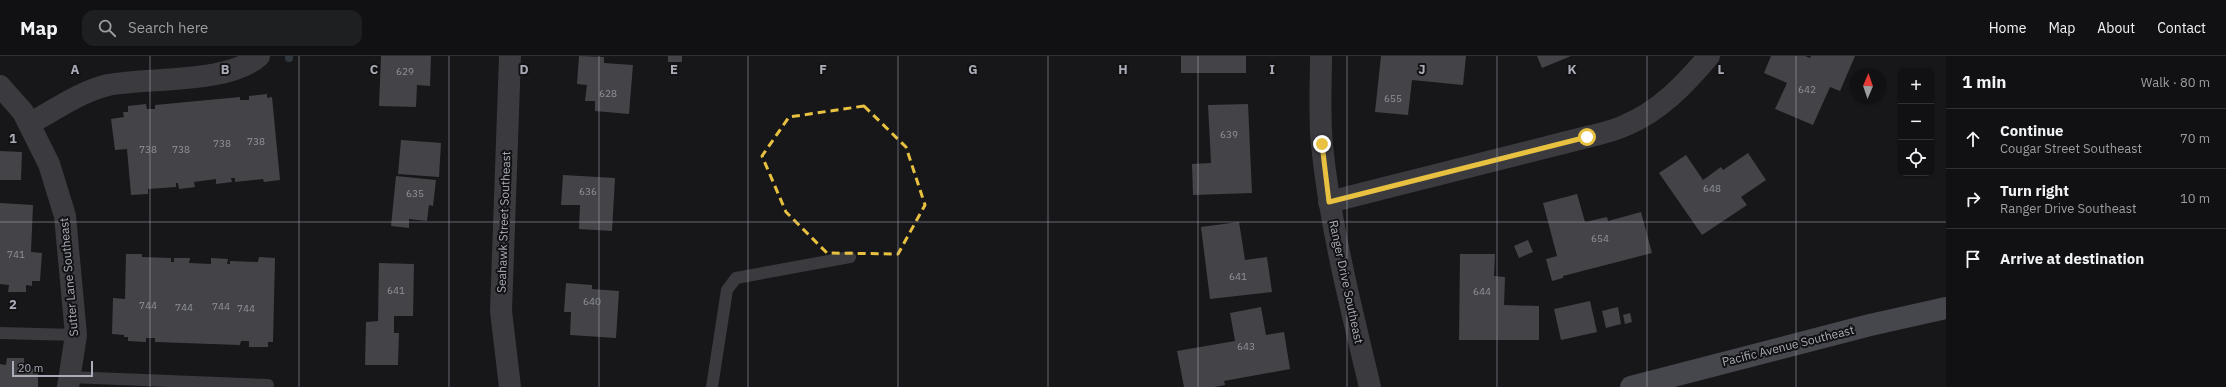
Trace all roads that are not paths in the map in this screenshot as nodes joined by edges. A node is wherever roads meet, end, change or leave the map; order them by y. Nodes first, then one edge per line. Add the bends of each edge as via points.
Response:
1 (259, 56) edge
2 (510, 56) edge
3 (1322, 56) edge
4 (1709, 56) edge
5 (0, 86) edge
6 (29, 124) junction
7 (1329, 202) junction
8 (850, 257) dead end
9 (1946, 308) edge
10 (0, 333) edge
11 (76, 335) junction
12 (69, 382) edge
13 (268, 385) dead end
14 (510, 387) edge
15 (712, 387) edge
16 (1370, 387) edge
17 (1631, 387) edge

1 - 6 street via 233,70 123,83 84,92
2 - 14 street, Seahawk Street Southeast via 501,311
3 - 7 street, Ranger Drive Southeast via 1320,111
4 - 7 street via 1685,84 1651,112 1625,126
5 - 6 street, Sutter Lane Southeast via 23,112
6 - 11 street, Sutter Lane Southeast via 49,164 65,216
7 - 16 street, Ranger Drive Southeast
8 - 15 lane via 736,278 727,290
9 - 17 main road, Pacific Avenue Southeast
10 - 11 lane
11 - 12 street, Sutter Lane Southeast
12 - 13 lane

